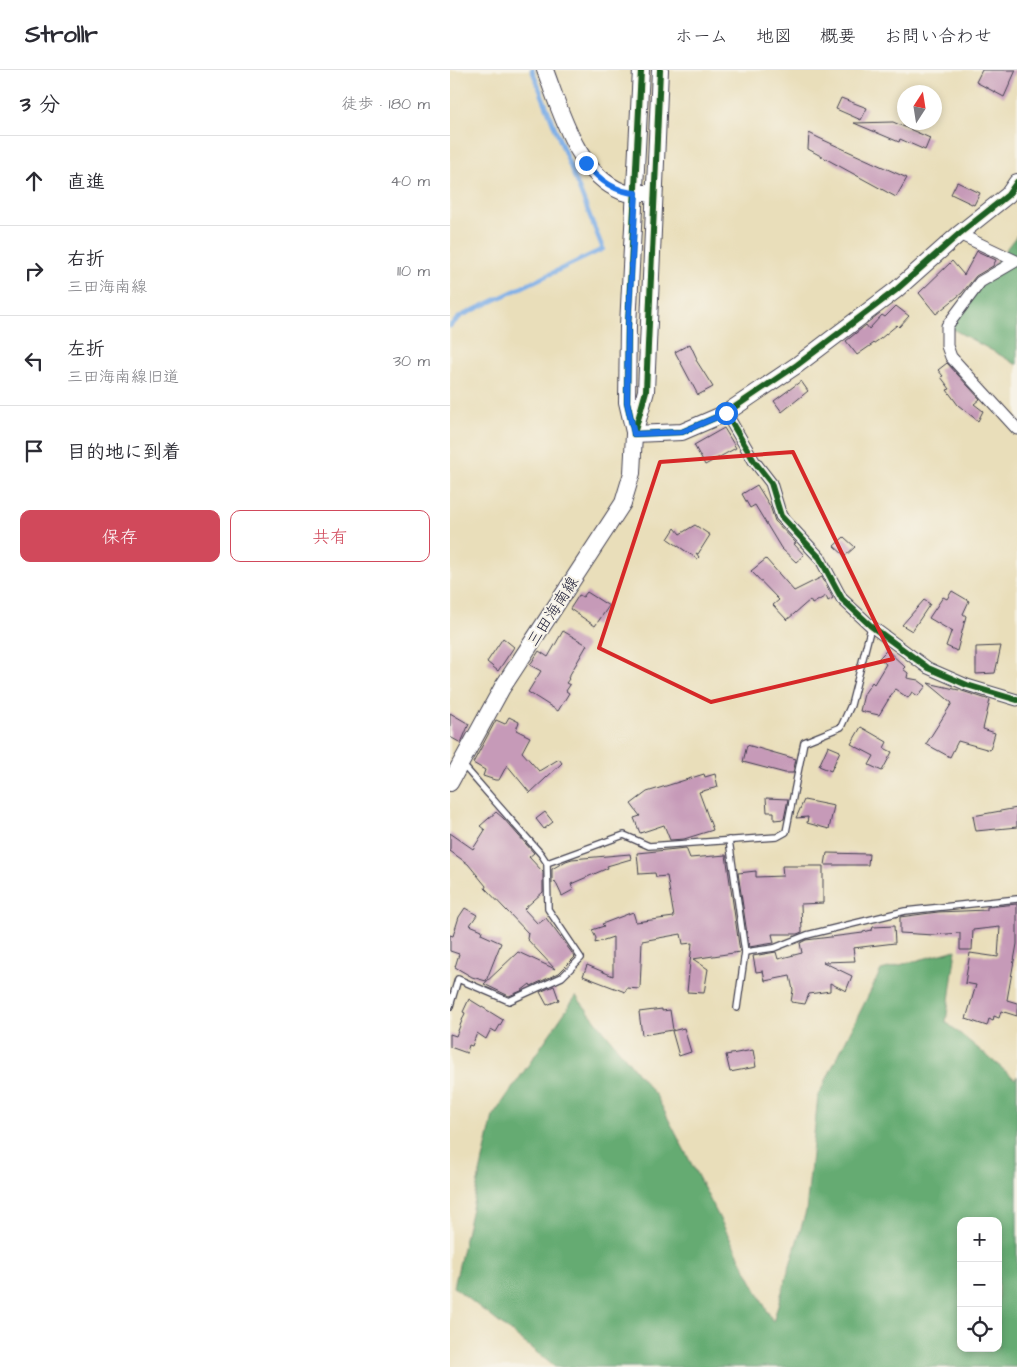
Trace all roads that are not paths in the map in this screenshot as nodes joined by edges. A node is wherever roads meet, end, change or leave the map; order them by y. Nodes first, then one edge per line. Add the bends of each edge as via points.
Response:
1 (545, 70) edge
2 (641, 70) edge
3 (660, 70) edge
4 (1017, 182) edge
5 (636, 193) junction
6 (654, 194) junction
7 (959, 234) junction
8 (726, 413) junction
9 (1017, 429) edge
10 (634, 434) junction
11 (872, 626) junction
12 (1017, 700) edge
13 (461, 762) junction
14 (450, 782) edge
15 (730, 840) junction
16 (547, 863) junction
17 (1017, 899) edge
18 (745, 952) junction
19 (450, 1006) edge
20 (737, 1008) dead end

1 - 5 main road via 570,135 586,163 595,175 613,186
2 - 5 main road, 三田海南線
3 - 6 main road, 三田海南線
4 - 7 main road via 1008,195
5 - 6 main road
5 - 10 main road, 三田海南線 via 627,402
6 - 10 main road, 三田海南線 via 646,391
7 - 8 main road via 896,290 797,365
7 - 9 street via 1016,261 980,282 947,326 947,346 951,357
8 - 10 main road via 682,432
8 - 11 street via 771,483 781,516 820,558 842,599
10 - 13 main road, 三田海南線 via 632,473 623,503 502,688
11 - 12 street via 928,668 967,685
11 - 15 lane via 851,705 841,727 804,742 786,832 777,837
13 - 14 main road, 三田海南線
13 - 16 lane
15 - 16 lane via 649,846 624,835
15 - 18 lane
16 - 19 lane via 548,910 580,958 562,977 509,1001 458,979
17 - 18 lane via 905,911 807,935 774,948
18 - 20 lane

